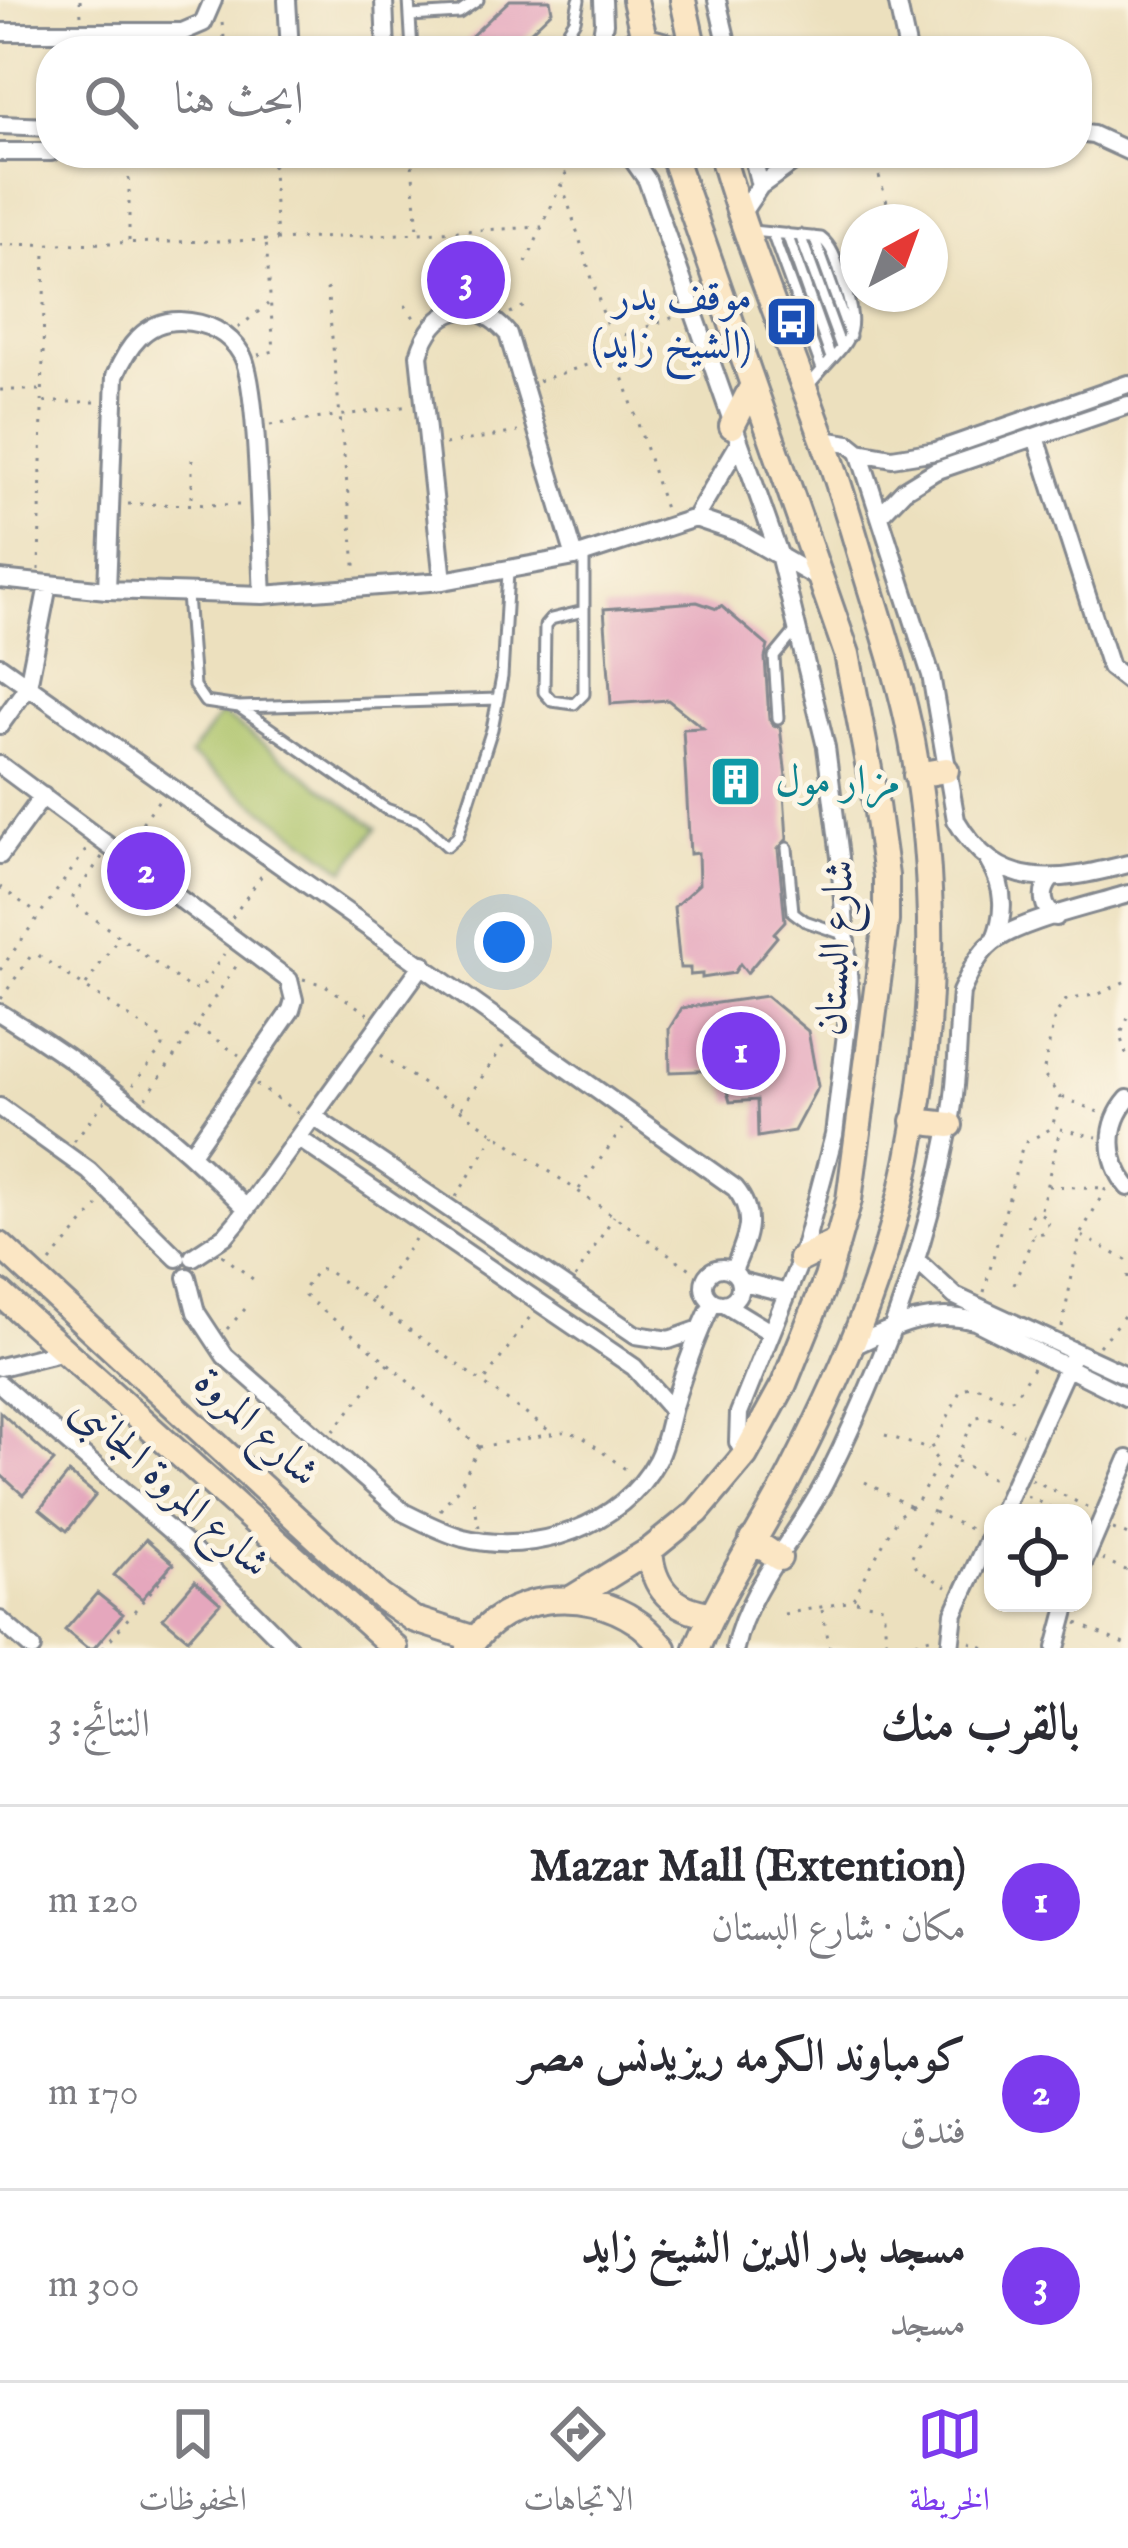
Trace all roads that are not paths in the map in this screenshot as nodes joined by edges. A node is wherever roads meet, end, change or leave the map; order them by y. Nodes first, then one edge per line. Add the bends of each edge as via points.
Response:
1 (287, 0) edge
2 (384, 0) edge
3 (409, 0) edge
4 (424, 0) edge
5 (478, 0) edge
6 (603, 0) edge
7 (635, 0) edge
8 (683, 0) edge
9 (717, 0) edge
10 (897, 0) edge
11 (582, 1) edge
12 (211, 7) edge
13 (425, 15) junction
14 (410, 16) junction
15 (0, 32) edge
16 (289, 36) edge
17 (385, 36) edge
18 (411, 36) edge
19 (567, 36) edge
20 (602, 36) edge
21 (643, 36) edge
22 (691, 36) edge
23 (725, 36) edge
24 (905, 36) edge
25 (0, 125) edge
26 (36, 126) edge
27 (1092, 135) edge
28 (1128, 151) edge
29 (0, 152) edge
30 (36, 152) edge
31 (639, 168) edge
32 (677, 168) edge
33 (725, 168) edge
34 (756, 168) edge
35 (785, 168) edge
36 (760, 186) junction
37 (742, 224) junction
38 (772, 233) junction
39 (787, 234) junction
40 (800, 236) junction
41 (841, 347) junction
42 (831, 358) junction
43 (822, 369) junction
44 (1128, 384) edge
45 (753, 385) junction
46 (806, 389) junction
47 (1128, 405) edge
48 (735, 435) junction
49 (1036, 437) junction
50 (824, 440) junction
51 (859, 452) junction
52 (892, 458) junction
53 (904, 490) junction
54 (881, 514) junction
55 (695, 518) junction
56 (778, 554) junction
57 (579, 556) junction
58 (508, 572) junction
59 (0, 579) edge
60 (821, 580) junction
61 (443, 581) junction
62 (43, 584) junction
63 (107, 590) junction
64 (187, 595) junction
65 (263, 595) junction
66 (584, 611) junction
67 (798, 628) junction
68 (0, 666) edge
69 (1128, 681) edge
70 (28, 686) junction
71 (498, 699) junction
72 (239, 707) junction
73 (778, 718) dead end
74 (0, 725) edge
75 (0, 765) edge
76 (946, 770) junction
77 (916, 775) junction
78 (43, 796) junction
79 (787, 848) dead end
80 (0, 855) edge
81 (984, 856) junction
82 (1128, 864) edge
83 (927, 869) junction
84 (886, 876) junction
85 (1050, 880) junction
86 (1128, 894) edge
87 (1056, 917) junction
88 (844, 934) junction
89 (994, 941) junction
90 (930, 956) junction
91 (423, 964) junction
92 (880, 972) junction
93 (0, 1013) edge
94 (1128, 1099) edge
95 (0, 1107) edge
96 (312, 1119) junction
97 (914, 1121) junction
98 (950, 1125) junction
99 (298, 1138) junction
100 (191, 1154) junction
101 (1128, 1187) edge
102 (244, 1207) junction
103 (498, 1242) junction
104 (836, 1243) junction
105 (0, 1245) edge
106 (185, 1257) junction
107 (801, 1259) junction
108 (916, 1260) junction
109 (482, 1263) junction
110 (736, 1276) junction
111 (0, 1293) edge
112 (787, 1293) junction
113 (718, 1303) junction
114 (700, 1329) junction
115 (892, 1329) junction
116 (770, 1332) junction
117 (850, 1348) junction
118 (64, 1351) junction
119 (1072, 1355) junction
120 (0, 1367) edge
121 (1128, 1376) edge
122 (0, 1384) edge
123 (1128, 1398) edge
124 (672, 1410) junction
125 (746, 1455) junction
126 (1128, 1459) edge
127 (1004, 1504) edge
128 (752, 1540) junction
129 (1092, 1542) edge
130 (984, 1549) edge
131 (650, 1550) junction
132 (779, 1558) junction
133 (571, 1598) junction
134 (1065, 1612) edge
135 (711, 1614) junction
136 (0, 1620) edge
137 (950, 1641) edge
138 (472, 1643) edge
139 (32, 1648) edge
140 (289, 1648) edge
141 (395, 1648) edge
142 (664, 1648) edge
143 (697, 1648) edge
144 (735, 1648) edge
145 (1056, 1648) edge

1 - 16 street
2 - 17 street
3 - 14 lane
4 - 13 lane
5 - 13 lane via 459,13
6 - 20 street
7 - 21 street
8 - 22 street
9 - 23 street
10 - 24 street
11 - 19 lane
12 - 15 street via 182,32
13 - 14 lane
14 - 18 lane
25 - 26 street
27 - 28 street
29 - 30 street
31 - 48 street
32 - 45 street, شارع البستان
33 - 37 street, شارع البستان
34 - 36 street
35 - 36 street
36 - 37 street
37 - 38 lane
37 - 46 street, شارع البستان
38 - 39 lane
38 - 43 lane
39 - 40 lane
39 - 42 lane
40 - 41 lane
40 - 41 lane via 832,251 854,313
41 - 42 lane
42 - 43 lane
43 - 46 lane
44 - 52 street via 936,451
45 - 48 street
45 - 60 street, شارع البستان
46 - 50 street, شارع البستان
47 - 49 street
48 - 55 street
48 - 56 street
49 - 53 street via 935,471
49 - 69 street via 1111,667
50 - 51 street
50 - 77 street, شارع البستان via 899,681
51 - 52 street
51 - 54 street
52 - 53 street
53 - 54 street
54 - 76 street via 931,675
55 - 56 street
55 - 57 street
56 - 60 street
56 - 67 street
57 - 58 street
57 - 61 street via 508,334 482,312 460,310 425,333 419,355
57 - 66 lane
58 - 61 street
58 - 71 lane
59 - 62 street
60 - 84 street, شارع البستان via 847,653
61 - 65 street
62 - 63 street
62 - 70 street
63 - 64 street
63 - 65 street via 115,376 146,330 173,320 227,336 245,359
64 - 65 street
64 - 72 lane via 198,696
66 - 66 lane via 584,694 574,704 552,701 544,692 545,626
67 - 73 lane via 774,657
67 - 88 street via 826,747
68 - 70 street
70 - 74 street
70 - 91 street
71 - 72 lane
71 - 72 lane via 458,836 447,846
75 - 78 street
76 - 77 street
76 - 81 street via 956,820
77 - 83 street, شارع البستان
78 - 80 street
78 - 100 street via 289,980 291,1010
79 - 88 lane via 794,913
81 - 85 street
81 - 89 street via 1003,897
82 - 85 street
83 - 84 street via 910,881
83 - 90 street, شارع البستان
84 - 92 street, شارع البستان
85 - 87 street via 1043,897
86 - 87 street
87 - 89 street
88 - 107 street via 850,1000 834,1135
89 - 98 street via 961,992
90 - 92 street via 900,947
90 - 97 street, شارع البستان
91 - 96 street
91 - 110 street via 743,1198 749,1232
92 - 104 street, شارع البستان via 856,1168
93 - 100 street
94 - 101 street via 1111,1140
95 - 106 street via 66,1152
96 - 99 street
96 - 103 street
97 - 98 street
97 - 117 street, شارع البستان via 892,1226
98 - 108 street
99 - 102 street
99 - 109 street
100 - 102 street
102 - 106 street via 211,1247
103 - 109 street
103 - 114 street via 646,1339 680,1339
104 - 107 street
104 - 125 street, شارع البستان via 813,1316
105 - 138 street, شارع المروة via 381,1597
106 - 124 street via 174,1268 187,1277 214,1344 427,1525 482,1541 565,1534 616,1508 643,1482
107 - 112 street
108 - 115 street
108 - 119 street via 955,1296
109 - 124 street via 643,1374
110 - 112 street
110 - 113 street via 737,1296
110 - 113 street via 717,1268 705,1279
111 - 118 street, شارع المروة
112 - 116 street
113 - 114 street
113 - 116 street
114 - 124 street
115 - 117 street
115 - 119 street via 954,1316 1041,1354
115 - 132 street via 825,1482
116 - 125 street via 739,1413
117 - 128 street, شارع البستان
118 - 120 street
118 - 141 street, شارع المروة
119 - 121 street
119 - 123 street
119 - 127 street
122 - 140 street, شارع المروة الجانبى via 189,1547
125 - 131 street, شارع البستان via 697,1512
126 - 129 street
128 - 132 street
128 - 135 street, شارع البستان
130 - 137 street
131 - 133 street, شارع البستان
131 - 135 street via 666,1596
132 - 144 street
133 - 138 street via 518,1608
133 - 142 street via 624,1614
134 - 145 street
135 - 143 street, شارع البستان
136 - 139 street

